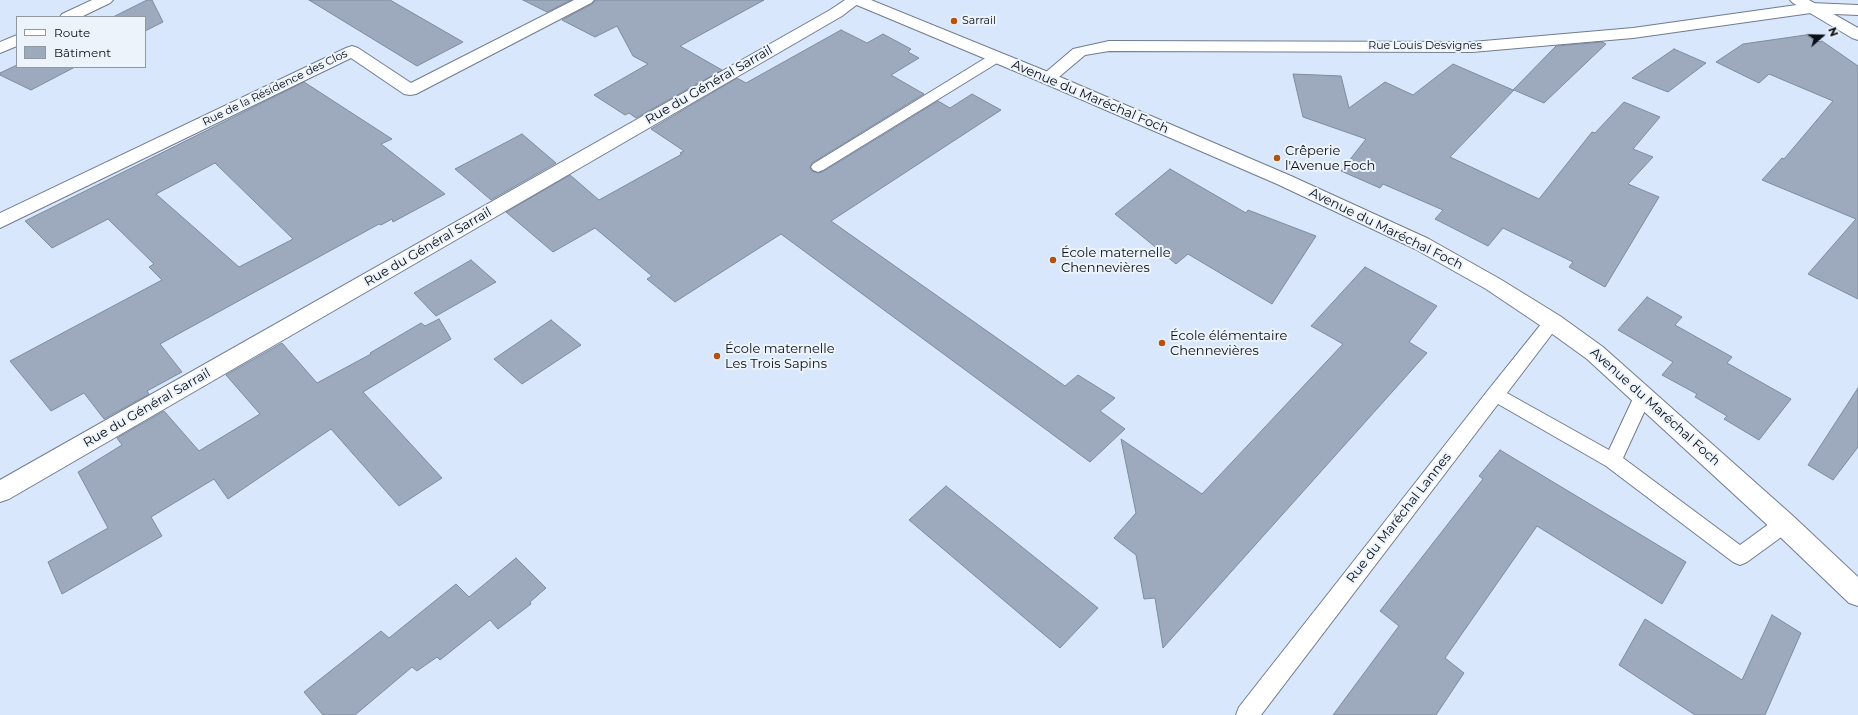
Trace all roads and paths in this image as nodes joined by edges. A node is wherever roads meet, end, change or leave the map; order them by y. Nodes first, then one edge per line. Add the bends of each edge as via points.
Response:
1 (105, 0) edge
2 (586, 0) edge
3 (856, 0) edge
4 (1805, 4) edge
5 (1858, 10) edge
6 (70, 16) edge
7 (1858, 35) edge
8 (16, 40) edge
9 (0, 48) edge
10 (997, 57) junction
11 (1047, 78) junction
12 (818, 168) dead end
13 (0, 221) edge
14 (1552, 322) junction
15 (1495, 394) junction
16 (1642, 395) junction
17 (1613, 462) junction
18 (0, 492) edge
19 (1784, 524) junction
20 (1858, 594) edge
21 (1247, 715) edge

1 - 6 street
2 - 13 street, Rue de la Résidence des Clos via 410,90 352,51
3 - 10 street, Avenue du Maréchal Foch
3 - 18 street, Rue du Général Sarrail
4 - 5 street, Rue Louis Desvignes
4 - 7 street
4 - 11 street, Rue Louis Desvignes via 1633,32 1472,47 1109,46 1079,52
8 - 9 street
10 - 11 street, Avenue du Maréchal Foch
10 - 12 lane
11 - 14 street, Avenue du Maréchal Foch via 1284,180 1422,244 1493,284
14 - 15 lane, Rue du Maréchal Lannes
14 - 16 street, Avenue du Maréchal Foch via 1595,353
15 - 17 lane
15 - 21 lane, Rue du Maréchal Lannes
16 - 17 lane
16 - 19 street, Avenue du Maréchal Foch
17 - 19 lane via 1740,556
19 - 20 street, Avenue du Maréchal Foch

